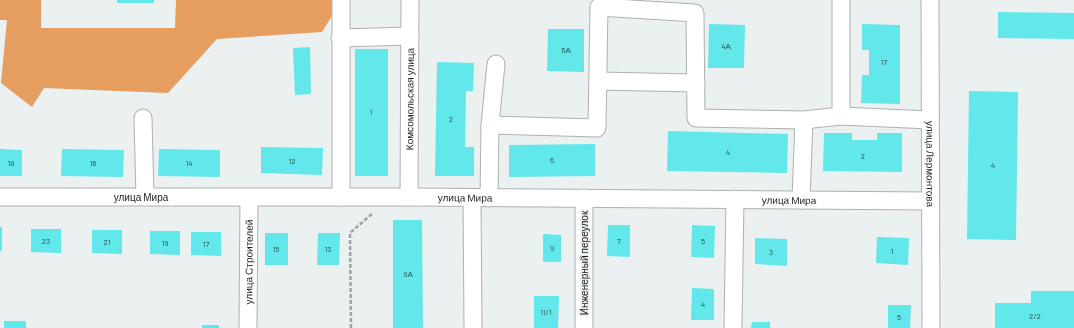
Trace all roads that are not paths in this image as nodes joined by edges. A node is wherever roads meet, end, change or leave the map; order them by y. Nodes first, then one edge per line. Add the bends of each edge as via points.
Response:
1 (341, 0) edge
2 (410, 0) edge
3 (841, 0) edge
4 (930, 0) edge
5 (410, 36) junction
6 (340, 38) junction
7 (496, 64) dead end
8 (598, 81) junction
9 (696, 83) junction
10 (841, 116) junction
11 (143, 118) dead end
12 (804, 120) junction
13 (930, 120) junction
14 (490, 125) junction
15 (0, 197) edge
16 (145, 197) junction
17 (249, 197) junction
18 (341, 197) junction
19 (409, 197) junction
20 (472, 198) junction
21 (489, 198) junction
22 (584, 198) junction
23 (735, 199) junction
24 (801, 200) junction
25 (930, 201) junction
26 (248, 328) edge
27 (473, 328) edge
28 (584, 328) edge
29 (733, 328) edge
30 (931, 328) edge

1 - 6 street
2 - 5 street, Комсомольская улица
3 - 10 street
4 - 13 street, улица Лермонтова
5 - 6 street
5 - 19 street, Комсомольская улица
6 - 18 street
7 - 14 street
8 - 9 street
8 - 9 street via 599,7 695,13
8 - 14 street via 597,128
9 - 12 street via 696,118
10 - 12 street
10 - 13 street
11 - 16 street
12 - 24 street
13 - 25 street, улица Лермонтова
14 - 21 street
15 - 16 street, улица Мира
16 - 17 street, улица Мира
17 - 18 street, улица Мира
17 - 26 street, улица Строителей
18 - 19 street, улица Мира
19 - 20 street, улица Мира
20 - 21 street, улица Мира
20 - 27 street
21 - 22 street, улица Мира
22 - 23 street, улица Мира
22 - 28 street, Инженерный переулок
23 - 24 street, улица Мира
23 - 29 street
24 - 25 street, улица Мира
25 - 30 street, улица Лермонтова

